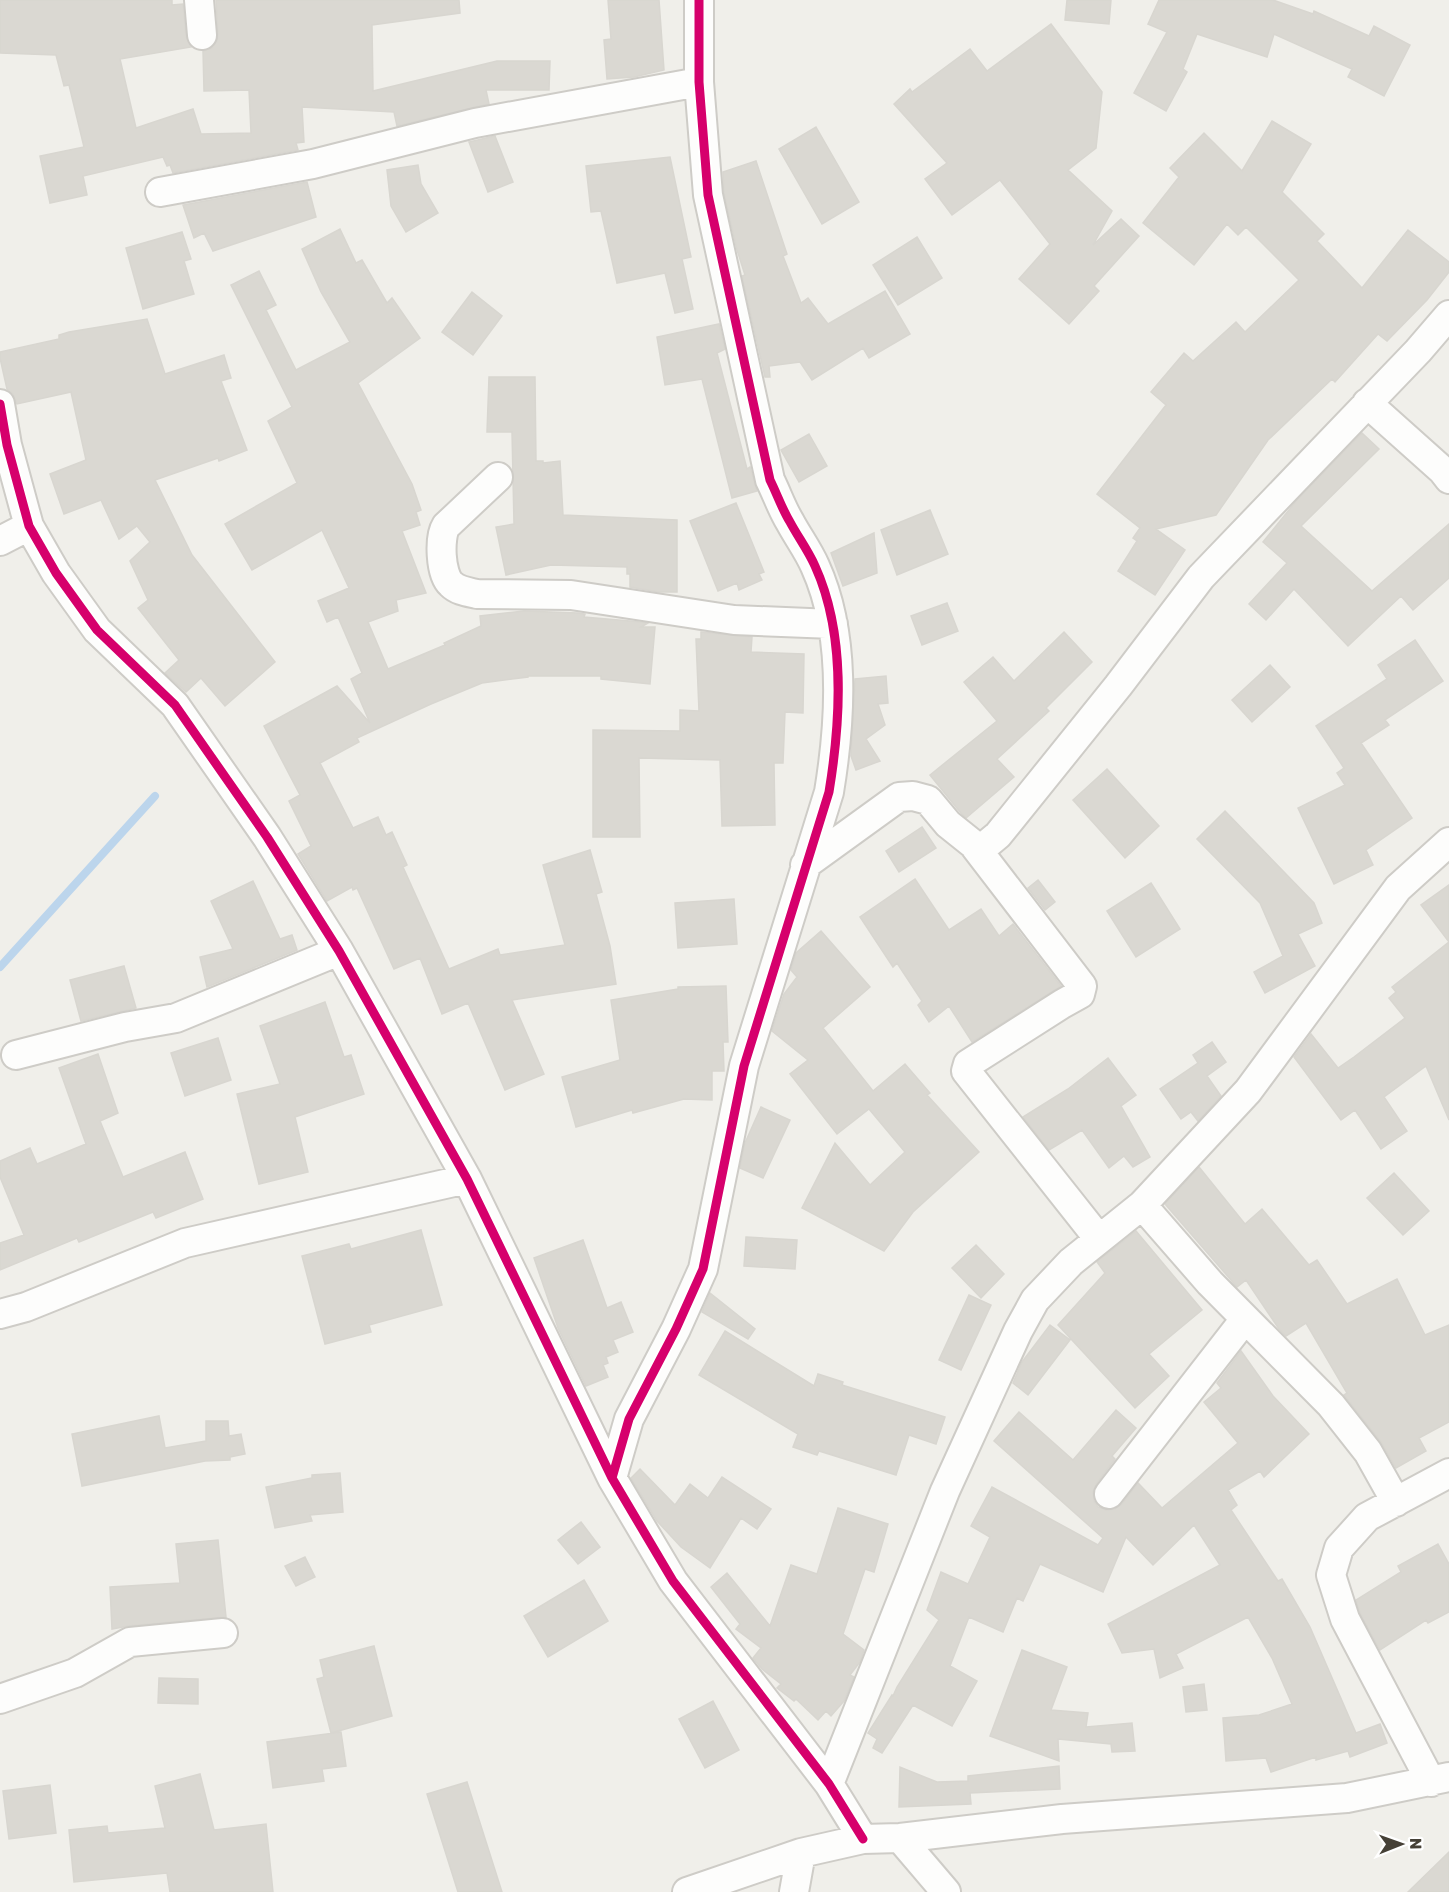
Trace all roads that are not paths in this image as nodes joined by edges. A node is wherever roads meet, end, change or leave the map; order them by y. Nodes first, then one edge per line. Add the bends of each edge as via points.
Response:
1 (199, 0) edge
2 (699, 0) edge
3 (202, 35) dead end
4 (699, 82) junction
5 (160, 192) dead end
6 (1449, 315) edge
7 (1367, 403) junction
8 (0, 404) edge
9 (498, 477) dead end
10 (1449, 479) edge
11 (28, 526) junction
12 (0, 541) edge
13 (833, 624) junction
14 (1449, 842) edge
15 (973, 844) junction
16 (805, 865) junction
17 (339, 951) junction
18 (16, 1055) dead end
19 (466, 1179) junction
20 (1142, 1205) junction
21 (1099, 1239) junction
22 (0, 1314) edge
23 (1245, 1319) junction
24 (1449, 1473) edge
25 (612, 1478) junction
26 (1109, 1494) dead end
27 (1396, 1502) junction
28 (223, 1633) dead end
29 (0, 1699) edge
30 (1440, 1780) edge
31 (829, 1784) junction
32 (900, 1838) junction
33 (863, 1839) junction
34 (801, 1853) junction
35 (687, 1892) edge
36 (795, 1892) edge
37 (946, 1892) edge

1 - 3 street
2 - 4 street
4 - 5 street via 475,123 313,164
4 - 13 street via 708,195 771,480 815,565
6 - 7 street
7 - 10 street
7 - 15 street via 1202,577 998,835 986,845
8 - 11 street
9 - 13 street via 442,532 447,579 464,592 571,595 734,621
11 - 12 street
11 - 17 street via 97,630 175,705 206,747
13 - 16 street via 838,656 835,753 829,792
14 - 20 street via 1398,888 1248,1091
15 - 16 street via 948,824 928,800 898,797
15 - 21 street via 1082,986 1080,994 968,1064 966,1071
16 - 25 street via 744,1066 703,1269 629,1419
17 - 18 street via 176,1018
17 - 19 street
19 - 22 street via 186,1243
19 - 25 street
20 - 21 street
20 - 23 street
21 - 31 street via 1035,1300 1018,1330 945,1491
23 - 26 street
23 - 27 street via 1331,1405 1368,1452
24 - 27 street
25 - 31 street via 674,1581
27 - 30 street via 1367,1517 1346,1540 1339,1548 1331,1575 1345,1619
28 - 29 street via 130,1641 75,1673
30 - 32 street via 1347,1798 1062,1818
31 - 33 street
32 - 33 street
32 - 37 street
33 - 34 street
34 - 35 street
34 - 36 street

